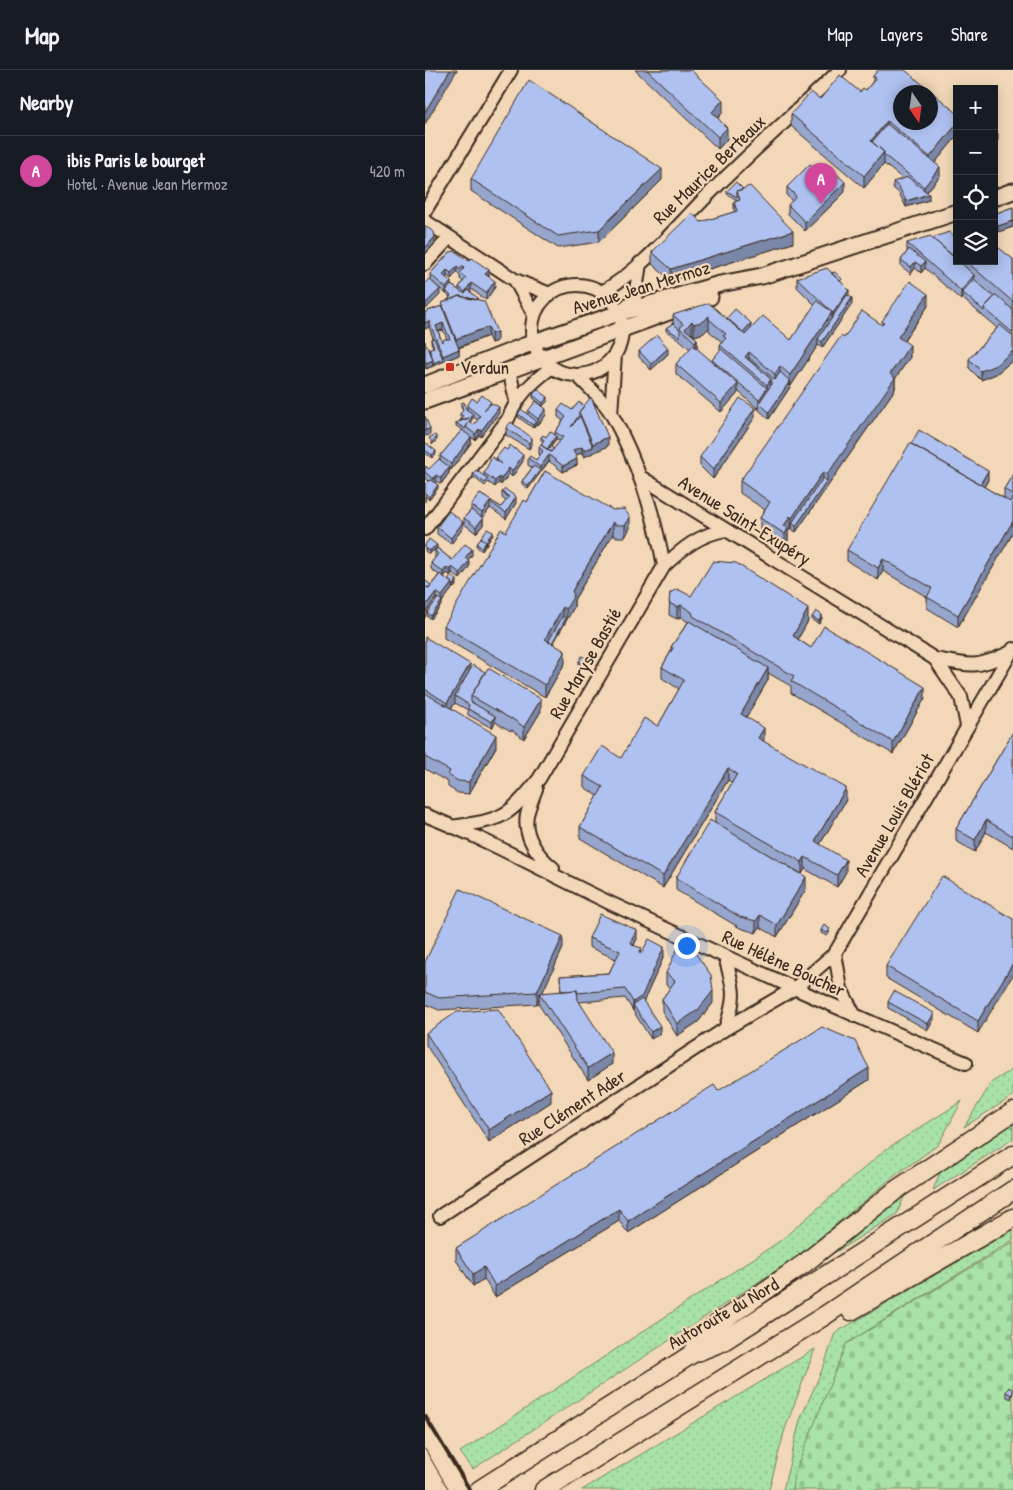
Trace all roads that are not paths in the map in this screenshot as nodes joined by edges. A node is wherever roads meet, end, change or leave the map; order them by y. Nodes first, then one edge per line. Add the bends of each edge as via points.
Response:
1 (511, 70) edge
2 (841, 70) edge
3 (1013, 191) edge
4 (998, 197) edge
5 (425, 212) edge
6 (953, 213) edge
7 (425, 221) edge
8 (449, 238) junction
9 (640, 263) junction
10 (425, 264) edge
11 (762, 276) junction
12 (515, 280) junction
13 (602, 292) junction
14 (550, 294) junction
15 (619, 313) junction
16 (534, 315) junction
17 (622, 329) junction
18 (534, 342) junction
19 (615, 354) junction
20 (547, 362) junction
21 (509, 370) junction
22 (577, 374) junction
23 (425, 385) edge
24 (425, 401) edge
25 (516, 401) junction
26 (611, 414) junction
27 (639, 476) junction
28 (425, 529) edge
29 (725, 530) junction
30 (664, 566) junction
31 (1012, 651) edge
32 (935, 659) junction
33 (967, 726) junction
34 (539, 779) junction
35 (425, 815) edge
36 (452, 827) junction
37 (569, 881) junction
38 (835, 953) junction
39 (725, 957) junction
40 (795, 988) junction
41 (855, 1016) junction
42 (725, 1029) junction
43 (966, 1063) dead end
44 (1013, 1112) edge
45 (1013, 1155) edge
46 (1013, 1190) edge
47 (440, 1216) dead end
48 (1013, 1218) edge
49 (824, 1316) junction
50 (692, 1354) junction
51 (486, 1486) edge
52 (544, 1490) edge

1 - 5 street
2 - 9 street, Rue Maurice Berteaux
3 - 4 main road
6 - 11 main road, Avenue Jean Mermoz
7 - 8 street
8 - 10 street
8 - 12 street
9 - 13 street, Rue Maurice Berteaux
9 - 15 street via 635,298
11 - 15 main road, Avenue Jean Mermoz via 720,284
11 - 17 main road, Avenue Jean Mermoz
12 - 14 street
12 - 16 street
13 - 14 street via 575,284
13 - 15 street
14 - 16 street
15 - 17 street
15 - 18 main road, Avenue Jean Mermoz
16 - 18 street
17 - 19 street
17 - 20 main road, Avenue Jean Mermoz
18 - 20 street
18 - 23 main road, Avenue Jean Mermoz
19 - 22 street via 605,365
19 - 26 street
20 - 21 main road, Avenue Jean Mermoz
20 - 22 street via 564,373
20 - 25 street
21 - 24 main road, Avenue Jean Mermoz
21 - 25 street
22 - 26 street
25 - 28 street via 508,419
26 - 27 street
27 - 29 street, Avenue Saint-Exupéry
27 - 30 street via 658,533
29 - 30 street, Rue Maryse Bastié via 709,533 690,543
29 - 32 street, Avenue Saint-Exupéry
30 - 34 street, Rue Maryse Bastié
31 - 32 street, Avenue Saint-Exupéry via 990,663 973,666
31 - 33 street, Avenue Louis Blériot
32 - 33 street, Avenue Saint-Exupéry via 961,697
33 - 38 street, Avenue Louis Blériot
34 - 36 street, Rue Maryse Bastié via 518,806 503,817
34 - 37 street, Rue Maryse Bastié via 527,816 531,841 539,857
35 - 36 street, Rue Hélène Boucher
36 - 37 street, Rue Hélène Boucher
37 - 39 street, Rue Hélène Boucher
38 - 40 street, Avenue Louis Blériot
38 - 41 street via 841,989
39 - 40 street, Rue Hélène Boucher
39 - 42 street via 735,992
40 - 41 street, Rue Hélène Boucher
40 - 42 street, Rue Clément Ader
41 - 43 street, Rue Hélène Boucher
42 - 47 street, Rue Clément Ader
44 - 50 highway via 896,1190 805,1263 706,1332
45 - 50 highway, Autoroute du Nord via 722,1342
46 - 49 highway
48 - 49 highway via 845,1314
49 - 52 highway
50 - 51 highway, Autoroute du Nord

